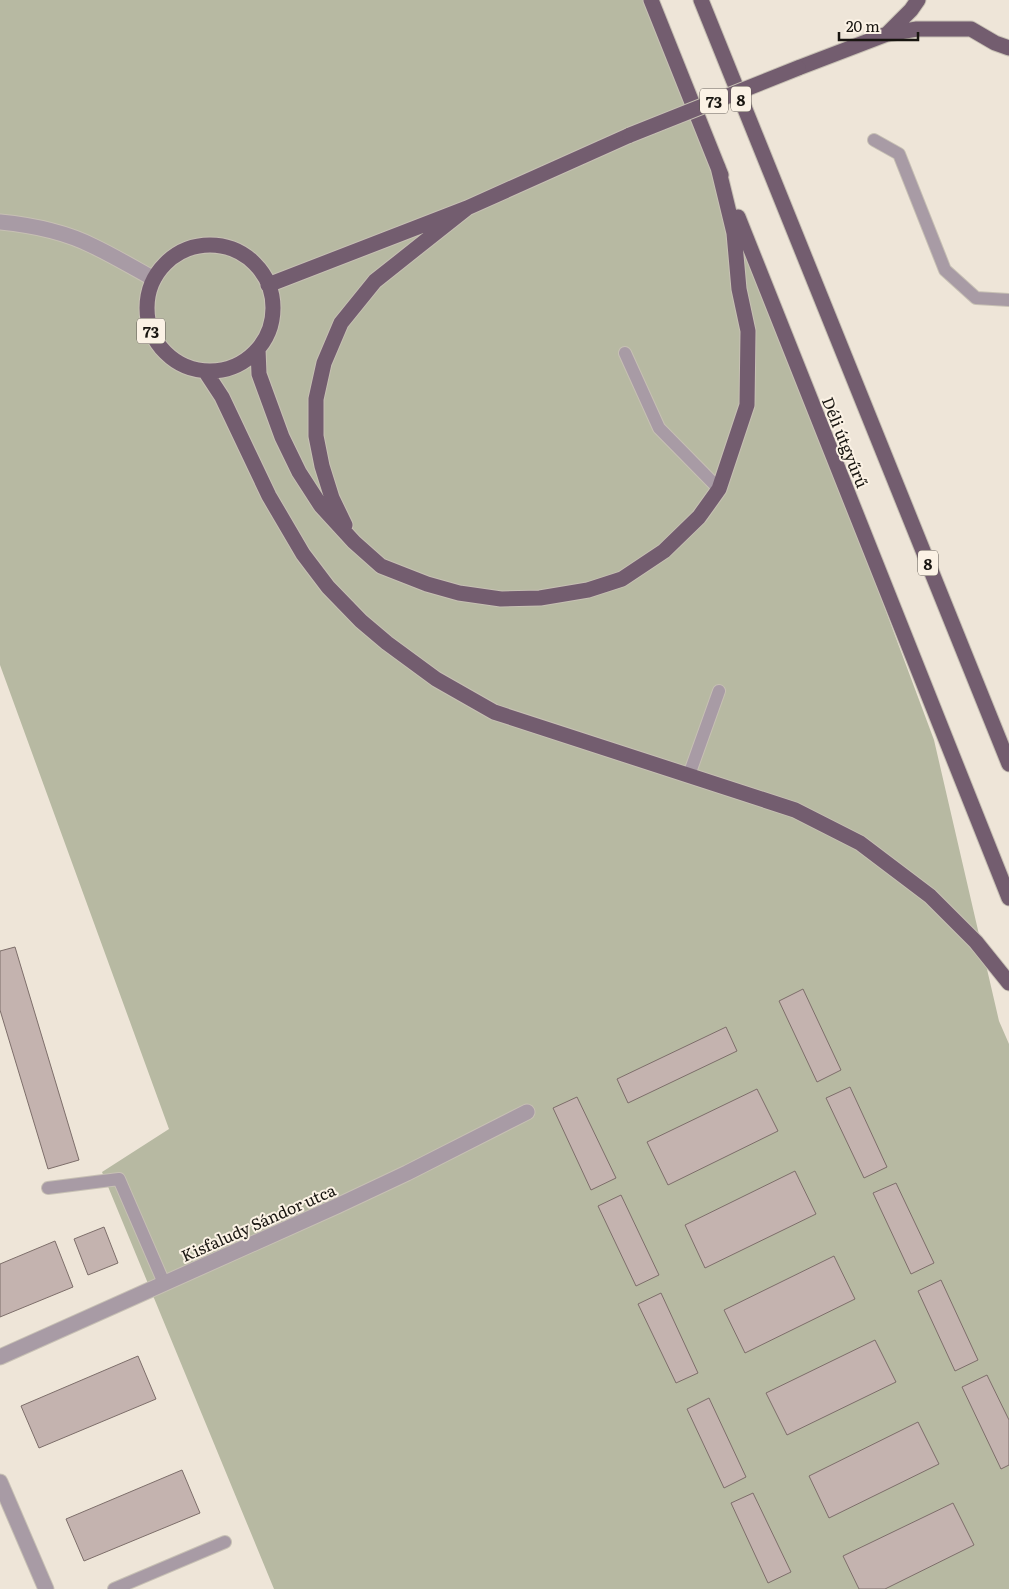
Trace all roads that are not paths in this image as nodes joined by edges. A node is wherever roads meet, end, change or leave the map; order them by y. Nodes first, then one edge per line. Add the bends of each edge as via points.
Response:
1 (651, 0) edge
2 (702, 0) edge
3 (918, 0) edge
4 (887, 34) junction
5 (1009, 48) edge
6 (874, 140) dead end
7 (718, 167) junction
8 (467, 208) junction
9 (0, 222) edge
10 (154, 279) junction
11 (268, 285) junction
12 (1009, 300) edge
13 (258, 349) junction
14 (625, 353) dead end
15 (205, 371) junction
16 (718, 489) junction
17 (354, 542) junction
18 (719, 691) dead end
19 (1009, 764) edge
20 (689, 775) junction
21 (1009, 898) edge
22 (1009, 983) edge
23 (527, 1112) dead end
24 (48, 1188) dead end
25 (164, 1283) junction
26 (0, 1357) edge
27 (0, 1482) edge
28 (225, 1542) dead end
29 (46, 1589) edge
30 (114, 1589) edge

1 - 7 main road, Déli útgyűrű
2 - 19 main road, Déli útgyűrű / 8
3 - 4 main road, 73
4 - 5 main road, 73 via 917,29 972,29
4 - 8 main road, 73, bridge via 630,135
6 - 12 lane via 899,154 945,270 976,298
7 - 16 main road via 734,233 739,289 748,331 747,405
7 - 21 main road, Déli útgyűrű
8 - 11 main road, 73
8 - 17 main road via 375,281 342,323 324,362 316,399 316,436 332,498
9 - 10 street via 24,224 92,245
10 - 11 main road, 73 via 178,254 194,247 212,245 230,248 246,257 259,269
10 - 15 main road, 73 via 147,313 159,346 172,359
11 - 13 main road, 73 via 272,318
13 - 15 main road, 73 via 243,362 225,369
13 - 17 main road via 259,374 282,437 299,472 321,506
14 - 16 lane via 659,428
15 - 20 main road via 222,397 269,496 303,554 328,587 387,644 436,679 494,712
16 - 17 main road via 699,517 664,552 622,579 588,590 540,598 501,599 458,593 427,584 381,566
18 - 20 lane
20 - 22 main road via 795,810 860,843 930,896 976,942
23 - 25 street, Kisfaludy Sándor utca via 389,1182
24 - 25 lane via 120,1179
25 - 26 street, Kisfaludy Sándor utca
27 - 29 street
28 - 30 lane

